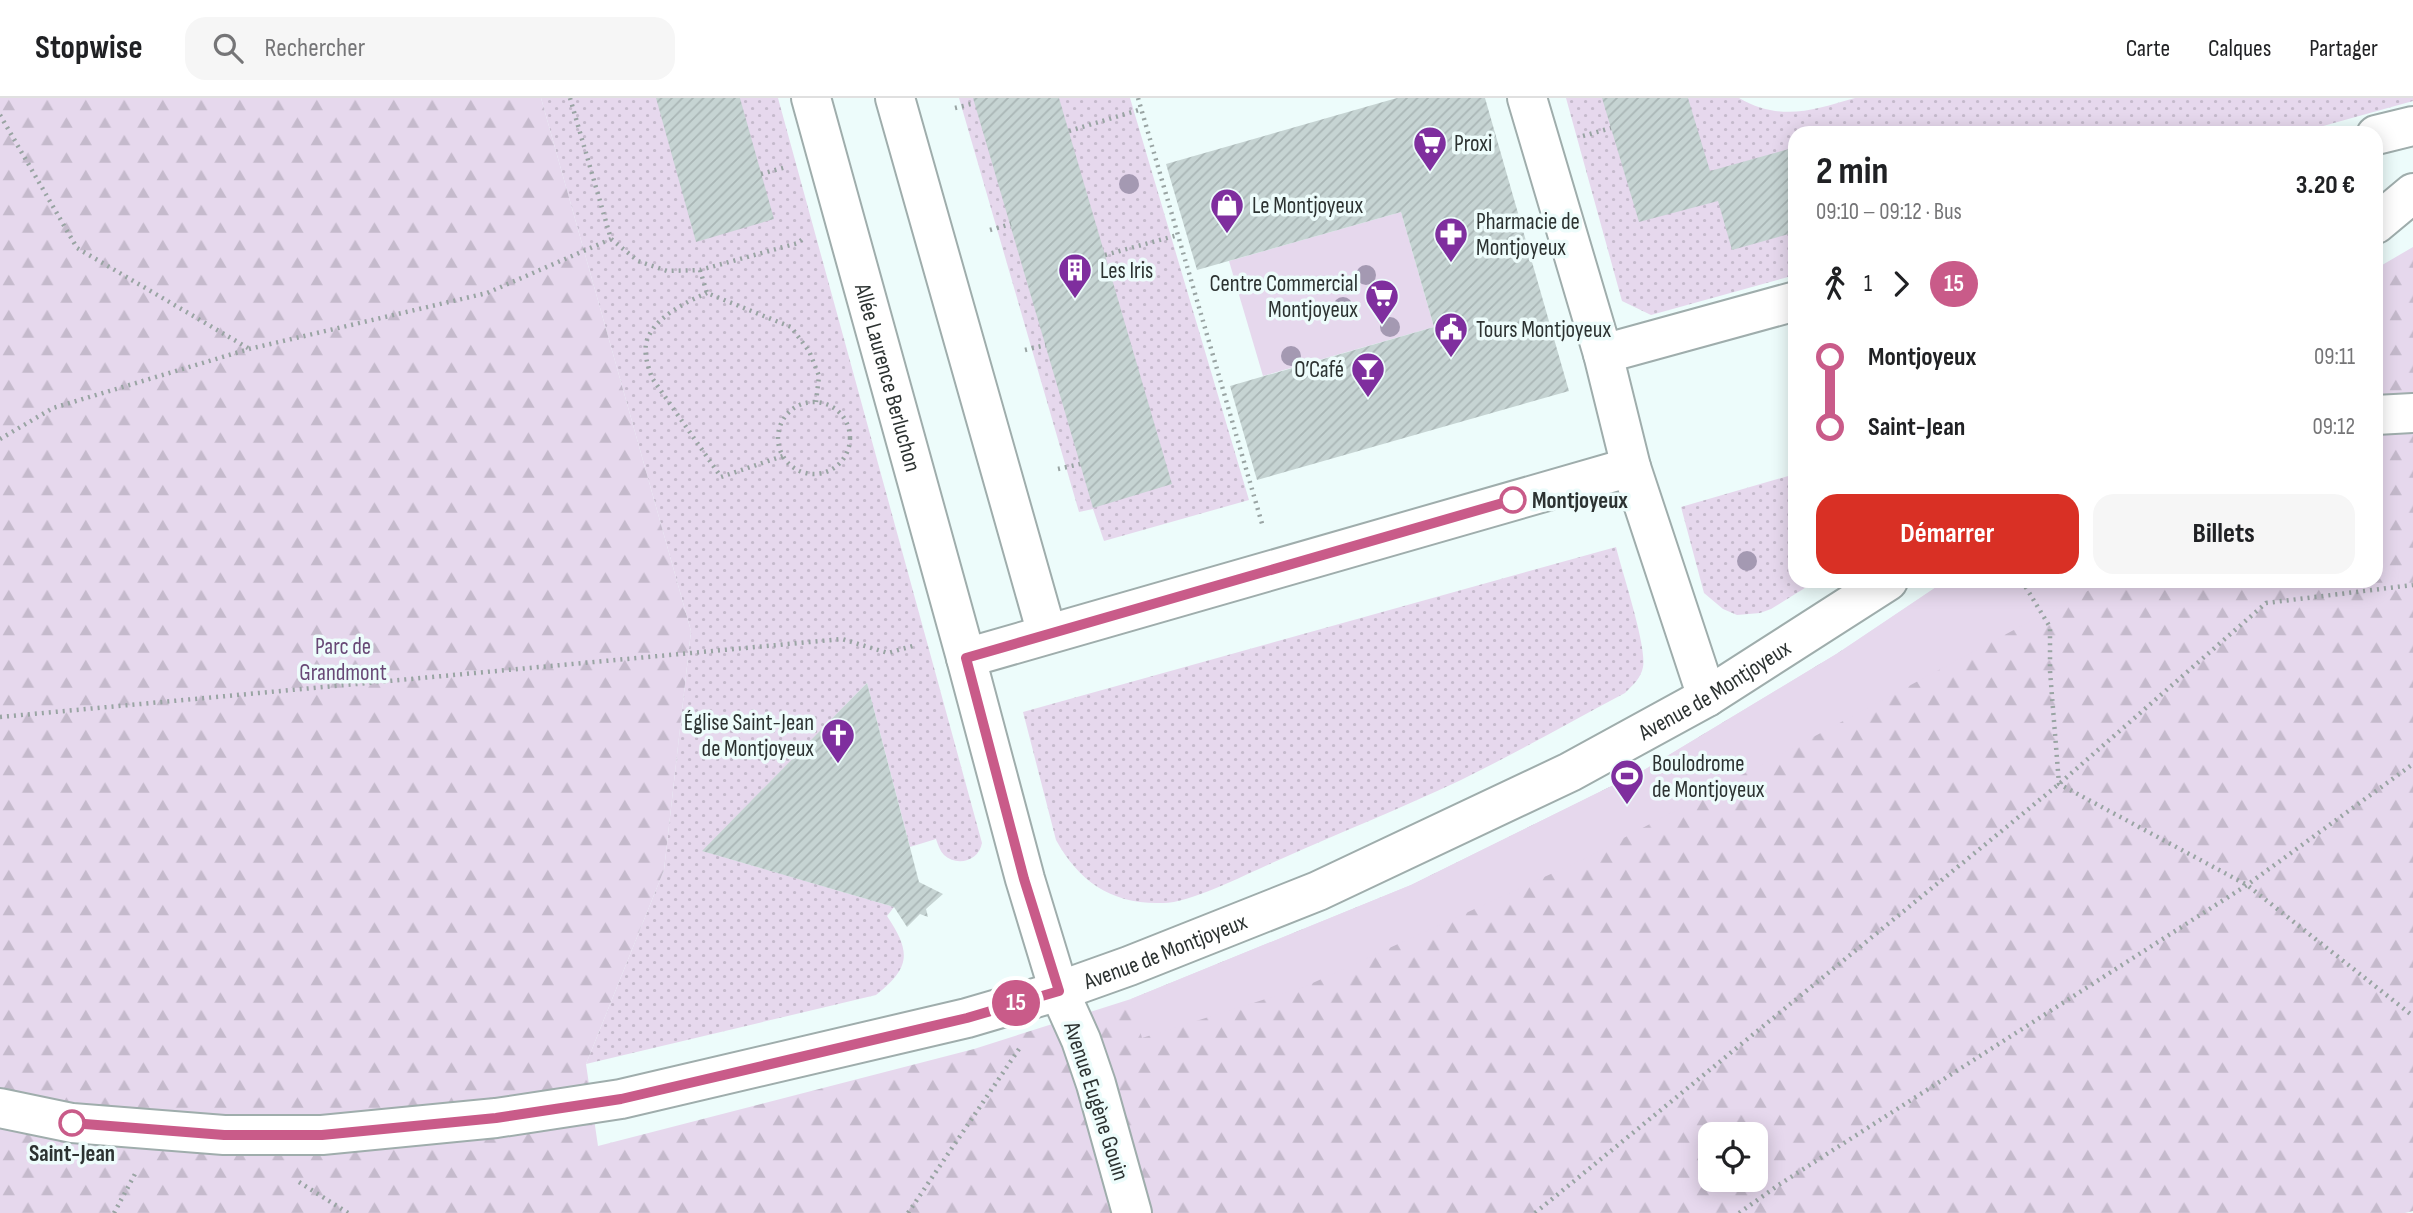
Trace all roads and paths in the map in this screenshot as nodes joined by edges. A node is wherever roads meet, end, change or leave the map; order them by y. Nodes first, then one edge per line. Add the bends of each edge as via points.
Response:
1 (570, 98) edge
2 (811, 98) edge
3 (895, 98) edge
4 (1138, 98) edge
5 (1527, 98) edge
6 (975, 103) dead end
7 (955, 108) dead end
8 (1142, 109) junction
9 (0, 115) edge
10 (2413, 126) edge
11 (1069, 131) dead end
12 (2383, 133) edge
13 (2413, 193) edge
14 (2383, 218) edge
15 (1011, 224) dead end
16 (990, 230) dead end
17 (808, 234) dead end
18 (1178, 234) junction
19 (611, 239) junction
20 (1105, 255) dead end
21 (1195, 261) dead end
22 (1187, 264) junction
23 (700, 270) junction
24 (707, 293) junction
25 (1788, 302) edge
26 (1046, 345) dead end
27 (249, 349) junction
28 (1024, 350) dead end
29 (1603, 354) junction
30 (816, 402) junction
31 (2413, 413) edge
32 (2383, 415) edge
33 (0, 439) edge
34 (783, 456) junction
35 (1080, 464) dead end
36 (1631, 467) junction
37 (1058, 469) dead end
38 (1276, 569) junction
39 (2413, 585) edge
40 (1877, 588) edge
41 (2026, 588) edge
42 (1047, 634) junction
43 (921, 644) dead end
44 (966, 658) junction
45 (1707, 697) junction
46 (0, 717) edge
47 (2413, 764) edge
48 (2059, 784) junction
49 (2247, 885) junction
50 (1059, 991) junction
51 (2413, 1016) edge
52 (1021, 1046) dead end
53 (0, 1108) edge
54 (908, 1213) edge
55 (1132, 1213) edge
56 (1535, 1213) edge
57 (1739, 1213) edge

1 - 19 path
2 - 44 street, Allée Laurence Berluchon
3 - 42 street
4 - 8 path
5 - 29 street
6 - 7 path
8 - 11 path
8 - 18 path
9 - 27 path via 77,248
10 - 12 street
13 - 14 street
15 - 16 path
17 - 23 path via 798,243
18 - 20 path
18 - 22 path
19 - 23 path via 638,261 667,271
19 - 27 path via 487,293
21 - 22 path
22 - 38 path via 1230,398
23 - 24 path
24 - 30 path via 791,327 809,351 818,376
24 - 34 path via 660,322 648,340 646,359 652,378 720,477
25 - 29 street
26 - 28 path
27 - 33 path via 53,408
29 - 36 street
30 - 34 path via 795,408 781,424
30 - 34 path via 834,408 847,424 849,448 844,459 836,468 813,474 791,466
31 - 32 street
35 - 37 path
36 - 38 street
36 - 45 street
38 - 42 street
39 - 48 path via 2266,603
40 - 45 street, Avenue de Montjoyeux
41 - 48 path via 2050,627
42 - 44 street
43 - 46 path via 888,653 842,639
44 - 50 street, Allée Laurence Berluchon via 1024,879
45 - 50 street, Avenue de Montjoyeux via 1570,772 1318,891
47 - 49 path
48 - 49 path
48 - 56 path
49 - 51 path
49 - 57 path
50 - 53 street, Avenue de Montjoyeux via 967,1018 621,1099 496,1118 322,1135 224,1135 72,1123
50 - 55 street, Avenue Eugène Gouin via 1096,1084
52 - 54 path

